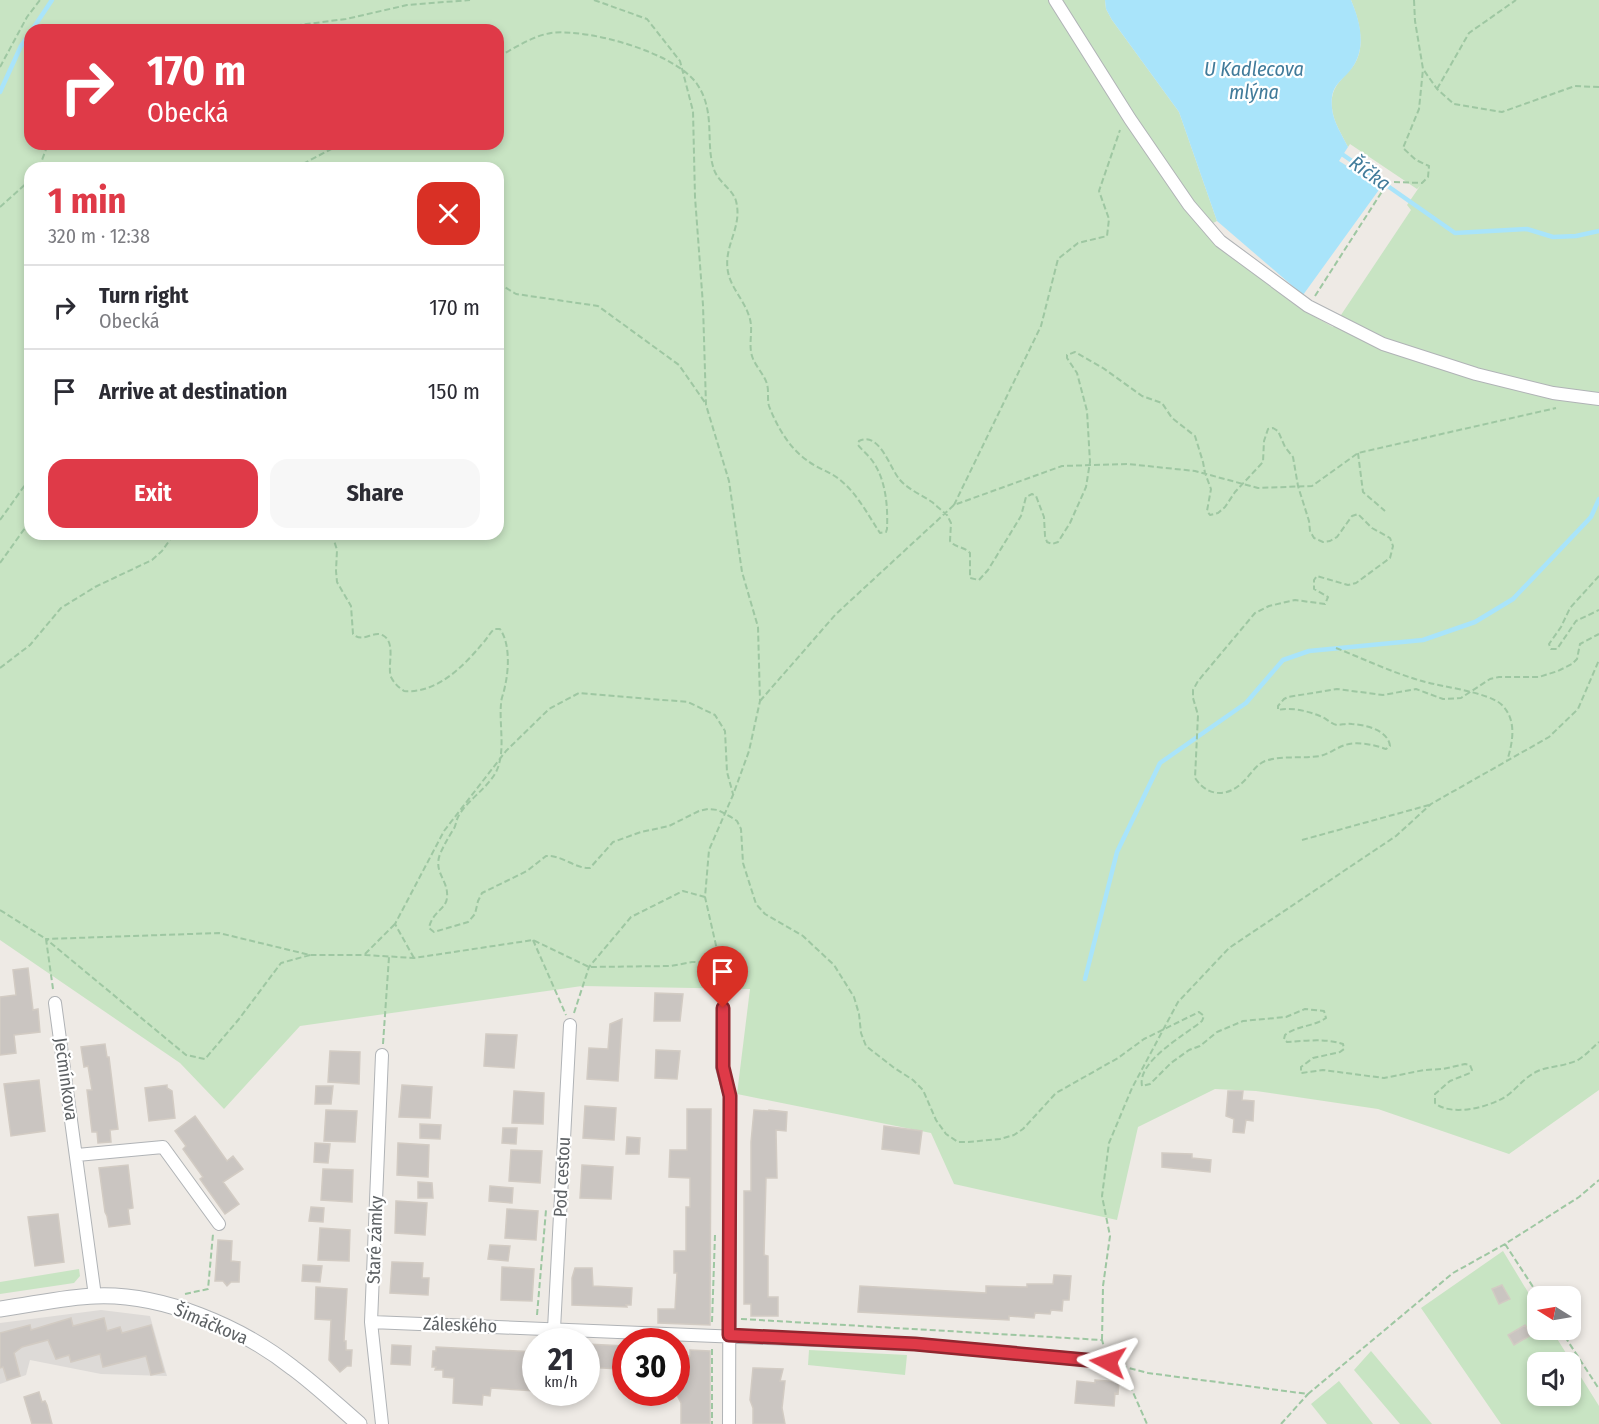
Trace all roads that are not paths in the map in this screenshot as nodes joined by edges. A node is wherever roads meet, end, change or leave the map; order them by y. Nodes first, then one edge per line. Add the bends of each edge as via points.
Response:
1 (1055, 0) edge
2 (1599, 399) edge
3 (55, 1003) road end
4 (723, 1008) road end
5 (570, 1025) road end
6 (382, 1055) road end
7 (77, 1155) junction
8 (219, 1224) road end
9 (95, 1296) junction
10 (0, 1309) edge
11 (371, 1322) junction
12 (528, 1328) edge
13 (554, 1328) edge
14 (600, 1331) edge
15 (729, 1335) junction
16 (1108, 1362) road end
17 (359, 1424) edge
18 (382, 1424) edge
19 (729, 1424) edge

1 - 2 street via 1189,205 1220,241 1308,306 1383,344 1476,374 1552,393
3 - 7 street, Ječmínkova
4 - 15 street via 723,1067 730,1096
5 - 13 street, Pod cestou
6 - 11 street, Staré zámky
7 - 8 street via 163,1147
7 - 9 street, Ječmínkova
9 - 10 street, Šimáčkova
9 - 17 street, Šimáčkova via 142,1299 188,1310 241,1335 292,1366
11 - 12 street, Záleského
11 - 18 street, Staré zámky
14 - 15 street, Záleského
15 - 16 street, Záleského via 915,1344
15 - 19 street

